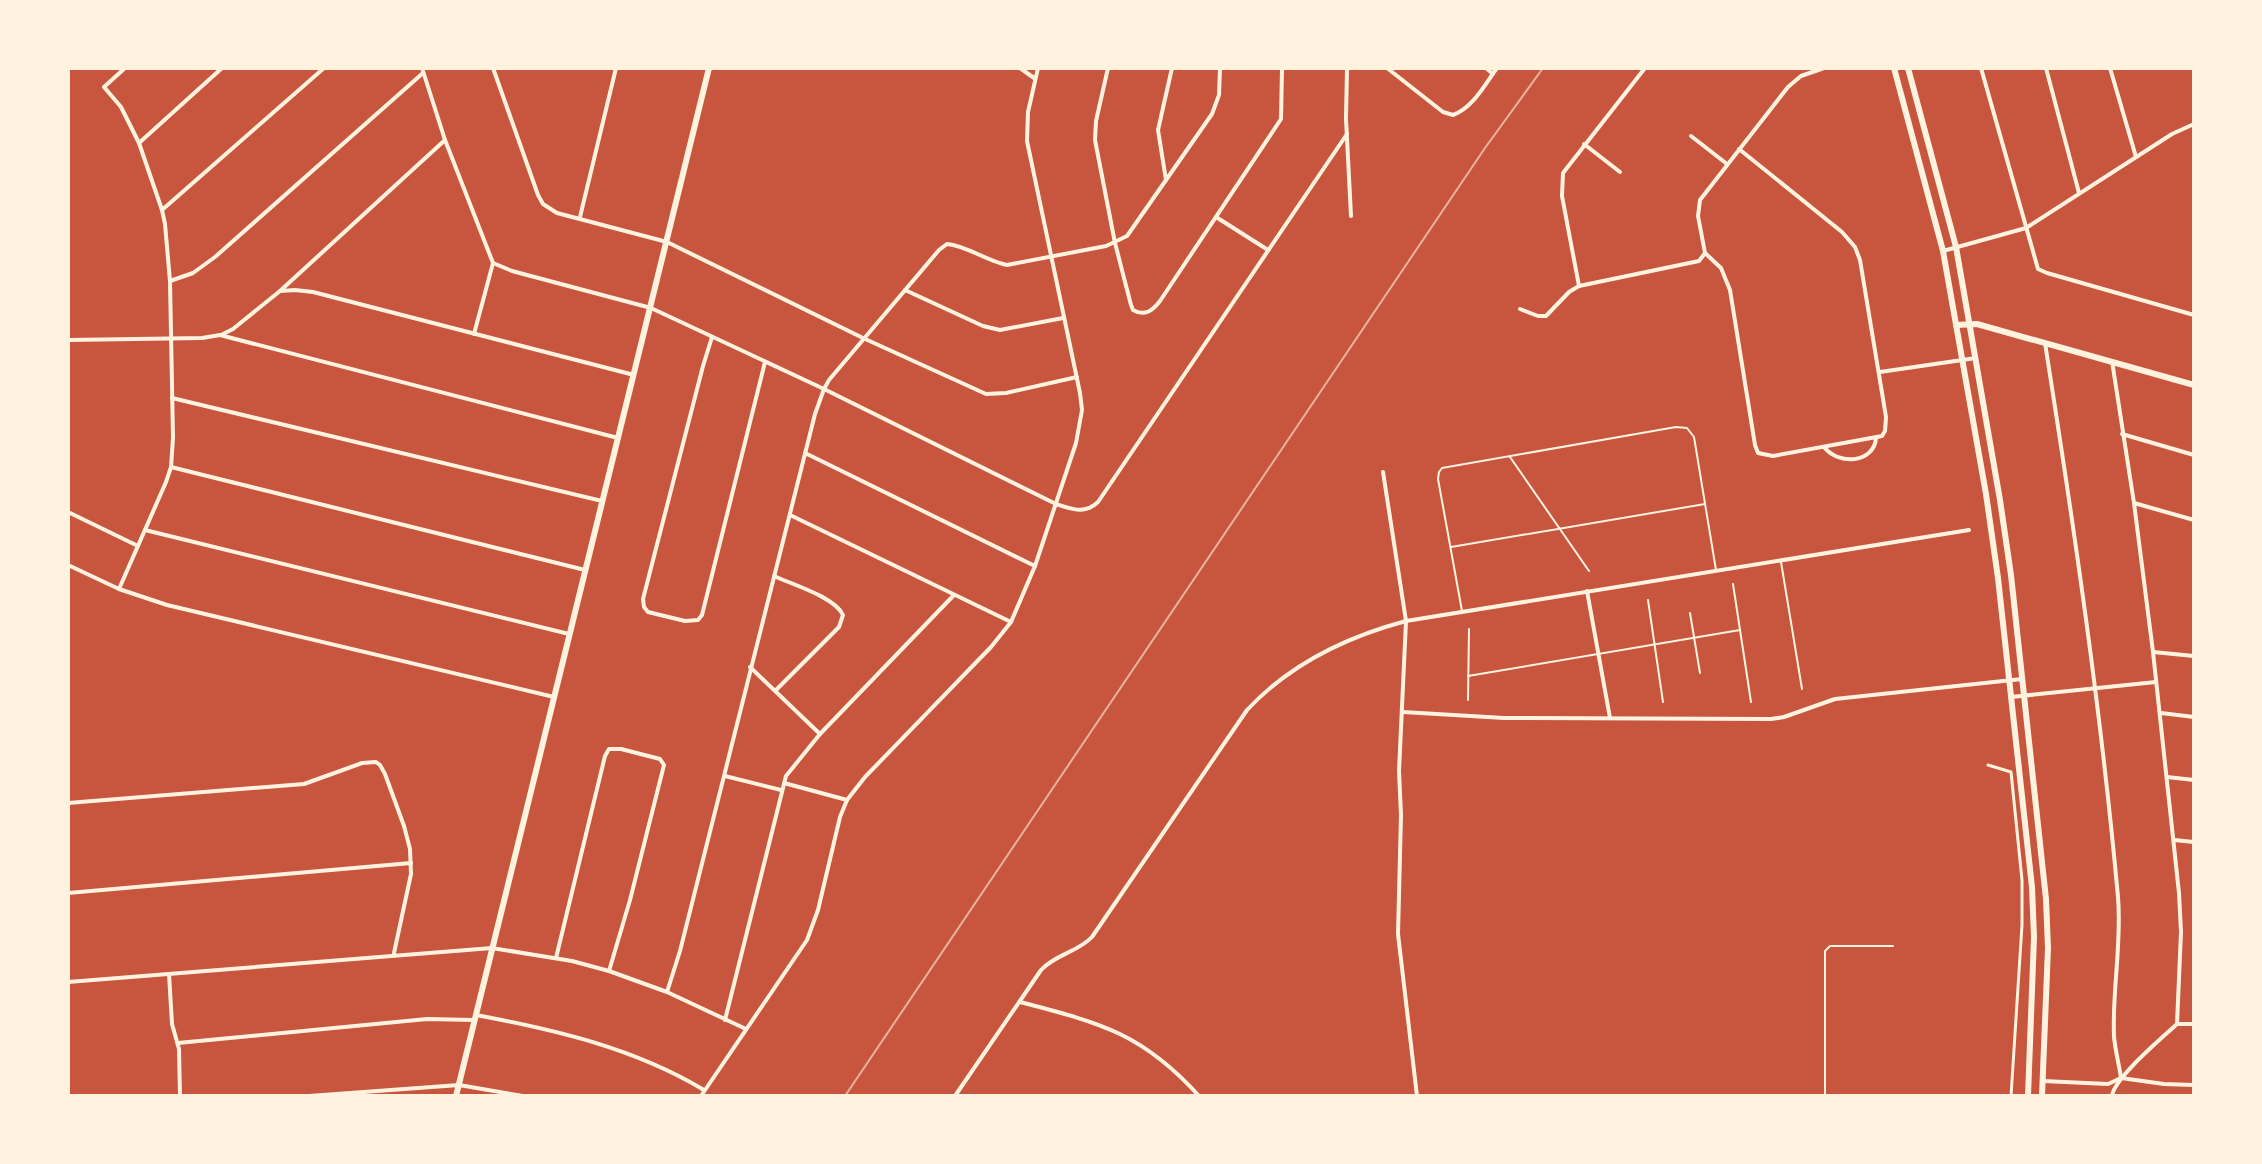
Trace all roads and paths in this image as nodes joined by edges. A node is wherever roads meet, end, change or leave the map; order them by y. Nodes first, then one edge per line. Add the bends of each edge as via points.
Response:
1 (125, 68) edge
2 (222, 68) edge
3 (324, 68) edge
4 (493, 68) edge
5 (616, 68) edge
6 (709, 68) edge
7 (1020, 68) edge
8 (1038, 68) edge
9 (1108, 68) edge
10 (1172, 68) edge
11 (1220, 68) edge
12 (1282, 68) edge
13 (1347, 68) edge
14 (1387, 68) edge
15 (1486, 68) edge
16 (1497, 68) edge
17 (1645, 68) edge
18 (1824, 68) edge
19 (1894, 68) edge
20 (1908, 68) edge
21 (1981, 68) edge
22 (2046, 68) edge
23 (2110, 68) edge
24 (1813, 69) edge
25 (422, 70) edge
26 (1493, 74) junction
27 (1035, 79) junction
28 (2194, 124) edge
29 (1347, 134) junction
30 (1691, 136) dead end
31 (445, 140) junction
32 (139, 143) junction
33 (1584, 144) junction
34 (1739, 149) junction
35 (2136, 157) junction
36 (1727, 164) junction
37 (1620, 172) dead end
38 (1166, 180) junction
39 (2079, 193) junction
40 (162, 210) junction
41 (1351, 216) dead end
42 (1216, 217) junction
43 (579, 218) junction
44 (2026, 228) junction
45 (667, 242) junction
46 (1115, 243) junction
47 (1956, 247) junction
48 (1268, 250) junction
49 (1943, 251) junction
50 (1705, 253) junction
51 (1051, 256) junction
52 (493, 263) junction
53 (170, 281) junction
54 (1579, 286) junction
55 (905, 290) junction
56 (280, 291) junction
57 (651, 308) junction
58 (1520, 309) dead end
59 (2194, 315) edge
60 (1063, 318) junction
61 (1970, 323) junction
62 (1956, 325) junction
63 (474, 334) junction
64 (220, 335) junction
65 (712, 337) junction
66 (863, 338) junction
67 (171, 339) junction
68 (68, 340) edge
69 (2045, 343) junction
70 (1976, 358) junction
71 (1962, 360) junction
72 (2112, 361) junction
73 (765, 362) junction
74 (1880, 372) junction
75 (634, 375) junction
76 (1077, 377) junction
77 (2194, 385) edge
78 (824, 389) junction
79 (172, 398) junction
80 (2122, 434) junction
81 (618, 438) junction
82 (1876, 438) junction
83 (1824, 447) junction
84 (805, 453) junction
85 (1509, 455) junction
86 (2194, 455) edge
87 (171, 467) junction
88 (1383, 472) dead end
89 (602, 501) junction
90 (2134, 503) junction
91 (1056, 504) junction
92 (1705, 504) junction
93 (68, 512) edge
94 (790, 515) junction
95 (2194, 520) edge
96 (1559, 529) junction
97 (145, 530) junction
98 (1969, 530) dead end
99 (138, 546) junction
100 (1449, 547) junction
101 (1781, 562) junction
102 (68, 565) edge
103 (1035, 566) junction
104 (585, 570) junction
105 (1589, 571) dead end
106 (1717, 571) junction
107 (774, 576) junction
108 (1733, 584) dead end
109 (119, 589) junction
110 (1587, 591) junction
111 (954, 595) junction
112 (1648, 600) dead end
113 (1462, 612) junction
114 (1690, 613) dead end
115 (1406, 621) junction
116 (1011, 622) junction
117 (1469, 629) dead end
118 (1740, 630) junction
119 (569, 634) junction
120 (1695, 638) junction
121 (1654, 645) junction
122 (2153, 652) junction
123 (1599, 654) junction
124 (2194, 656) edge
125 (750, 667) junction
126 (1700, 673) dead end
127 (1468, 676) junction
128 (2022, 679) junction
129 (2009, 680) junction
130 (2156, 682) junction
131 (1802, 689) dead end
132 (2095, 689) junction
133 (776, 690) junction
134 (554, 697) junction
135 (2011, 697) junction
136 (2024, 697) junction
137 (1468, 700) dead end
138 (1663, 702) dead end
139 (1751, 702) dead end
140 (1403, 712) junction
141 (2160, 713) junction
142 (2194, 717) edge
143 (1610, 719) junction
144 (820, 734) junction
145 (1988, 765) dead end
146 (724, 775) junction
147 (2167, 777) junction
148 (2194, 780) edge
149 (783, 782) junction
150 (781, 790) junction
151 (847, 800) junction
152 (68, 803) edge
153 (2174, 840) junction
154 (2194, 842) edge
155 (411, 863) junction
156 (68, 893) edge
157 (1893, 946) dead end
158 (492, 948) junction
159 (394, 955) junction
160 (556, 958) junction
161 (609, 971) junction
162 (169, 974) junction
163 (68, 982) edge
164 (667, 992) junction
165 (1020, 1002) junction
166 (476, 1018) junction
167 (725, 1020) junction
168 (2177, 1024) junction
169 (2194, 1024) edge
170 (746, 1030) junction
171 (178, 1043) junction
172 (2121, 1078) junction
173 (2043, 1081) junction
174 (459, 1085) junction
175 (2194, 1085) edge
176 (705, 1091) junction
177 (181, 1094) edge
178 (309, 1096) edge
179 (456, 1096) edge
180 (523, 1096) edge
181 (701, 1096) edge
182 (955, 1096) edge
183 (1199, 1096) edge
184 (1417, 1096) edge
185 (1825, 1096) edge
186 (2011, 1096) edge
187 (2028, 1096) edge
188 (2042, 1096) edge
189 (2112, 1096) edge

1 - 32 street via 104,87
2 - 32 street
3 - 40 street
4 - 43 street via 538,195 548,209
5 - 43 street
6 - 45 main road
7 - 27 street
8 - 27 street
9 - 46 street via 1094,130
10 - 38 street via 1158,130
11 - 38 street via 1217,104
12 - 42 street via 1281,119
13 - 29 street
14 - 26 street via 1450,115 1469,105
15 - 26 street
16 - 26 street
17 - 33 street
18 - 24 street
19 - 49 main road
20 - 47 main road
21 - 44 street
22 - 39 street
23 - 35 street
24 - 34 street via 1788,87
25 - 31 street
25 - 53 street via 215,257
27 - 51 street via 1027,141
28 - 35 street
29 - 41 street
29 - 48 street
30 - 36 street
31 - 52 street
31 - 56 street
32 - 40 street
33 - 37 street
33 - 54 street via 1561,180
34 - 36 street
34 - 74 street via 1852,241
35 - 39 street
36 - 50 street via 1699,204
38 - 46 street via 1134,228
39 - 44 street
40 - 53 street
42 - 46 street via 1147,313 1137,313 1131,305
42 - 48 street
43 - 45 street
44 - 47 street
44 - 59 street via 2039,270
45 - 57 main road
45 - 66 street
46 - 51 street
47 - 49 street
47 - 61 main road
48 - 91 street via 1098,502 1081,511
49 - 62 main road
50 - 54 street via 1695,263
50 - 83 street via 1721,268 1730,290 1758,453 1773,456
51 - 55 street via 1007,265 947,244
51 - 60 street
52 - 57 street
52 - 63 street
53 - 67 street
54 - 58 street via 1546,316
55 - 60 street via 1000,330
55 - 66 street
56 - 63 street via 313,292
56 - 64 street
57 - 65 street
57 - 75 main road
60 - 76 street
61 - 62 main road
61 - 69 main road
61 - 70 main road
62 - 71 main road
63 - 75 street
64 - 67 street
64 - 81 street
65 - 73 street
65 - 73 street via 643,599 645,610 653,614 689,622 700,618
66 - 76 street via 986,394
66 - 78 street
67 - 68 street
67 - 79 street
69 - 72 main road
69 - 132 street
70 - 71 street
70 - 128 main road via 2005,529
71 - 74 street
71 - 129 main road via 1992,535
72 - 77 main road
72 - 80 street
73 - 78 street
74 - 82 street via 1886,424
75 - 81 main road
76 - 91 street via 1080,426
78 - 84 street
78 - 91 street
79 - 87 street
79 - 89 street
80 - 86 street
80 - 90 street
81 - 89 main road
82 - 83 street
82 - 83 street via 1871,451 1848,459 1834,457
84 - 94 street
84 - 103 street
85 - 92 lane via 1683,427 1694,437
85 - 96 lane
85 - 100 lane via 1440,470
87 - 97 street
87 - 104 street
88 - 115 street
89 - 104 main road
90 - 95 street
90 - 122 street
91 - 103 street
92 - 96 lane
92 - 106 lane
93 - 99 street
94 - 107 street
94 - 111 street
96 - 100 lane
96 - 105 lane
97 - 99 street
97 - 119 street
98 - 101 street
99 - 109 street
100 - 113 lane
101 - 106 street
101 - 131 lane
102 - 109 street
103 - 116 street
104 - 119 main road
106 - 110 street
107 - 125 street
107 - 133 street via 832,602 843,615 839,627
108 - 118 lane
109 - 134 street
110 - 113 street
110 - 123 street
111 - 116 street
111 - 144 street
112 - 121 lane
113 - 115 street
114 - 120 lane
115 - 140 street
115 - 165 street via 1307,660 1260,695 1092,937 1045,965
116 - 151 street
117 - 127 lane
118 - 120 lane
118 - 139 lane
119 - 134 main road
120 - 121 lane
120 - 126 lane
121 - 123 lane
121 - 138 lane
122 - 124 street
122 - 130 street
123 - 127 lane
123 - 143 street
125 - 133 street
125 - 146 street
127 - 137 lane
128 - 129 street
128 - 136 main road
129 - 135 main road
129 - 143 street via 1835,699 1771,719
130 - 132 street
130 - 141 street
132 - 136 street
132 - 172 street via 2119,907 2114,1037
133 - 144 street
134 - 158 main road
135 - 136 street
135 - 187 main road via 2032,887
136 - 173 main road via 2047,914
140 - 143 street
140 - 184 street via 1398,934
141 - 142 street
141 - 147 street
144 - 149 street
145 - 186 street via 2011,772 2022,880
146 - 150 street
146 - 164 street
147 - 148 street
147 - 153 street
149 - 150 street
149 - 151 street
150 - 167 street
151 - 170 street via 807,940
152 - 155 street via 304,784 372,761 385,774 408,838
153 - 154 street
153 - 168 street via 2181,923
155 - 156 street
155 - 159 street
157 - 185 lane via 1830,946 1825,951
158 - 159 street
158 - 160 street
158 - 166 main road
159 - 162 street
160 - 161 street
160 - 161 street via 605,756 612,748 660,759 664,765
161 - 164 street
162 - 163 street
162 - 171 street
164 - 167 street
165 - 182 street
165 - 183 street via 1080,1017 1127,1037 1163,1060
166 - 171 street
166 - 174 main road
166 - 176 street via 553,1030 613,1048
167 - 170 street
168 - 169 street
168 - 172 street
170 - 176 street
171 - 177 street
172 - 173 street via 2108,1084
172 - 175 street
172 - 189 street
173 - 188 main road
174 - 178 street
174 - 179 main road
174 - 180 street
176 - 181 street

